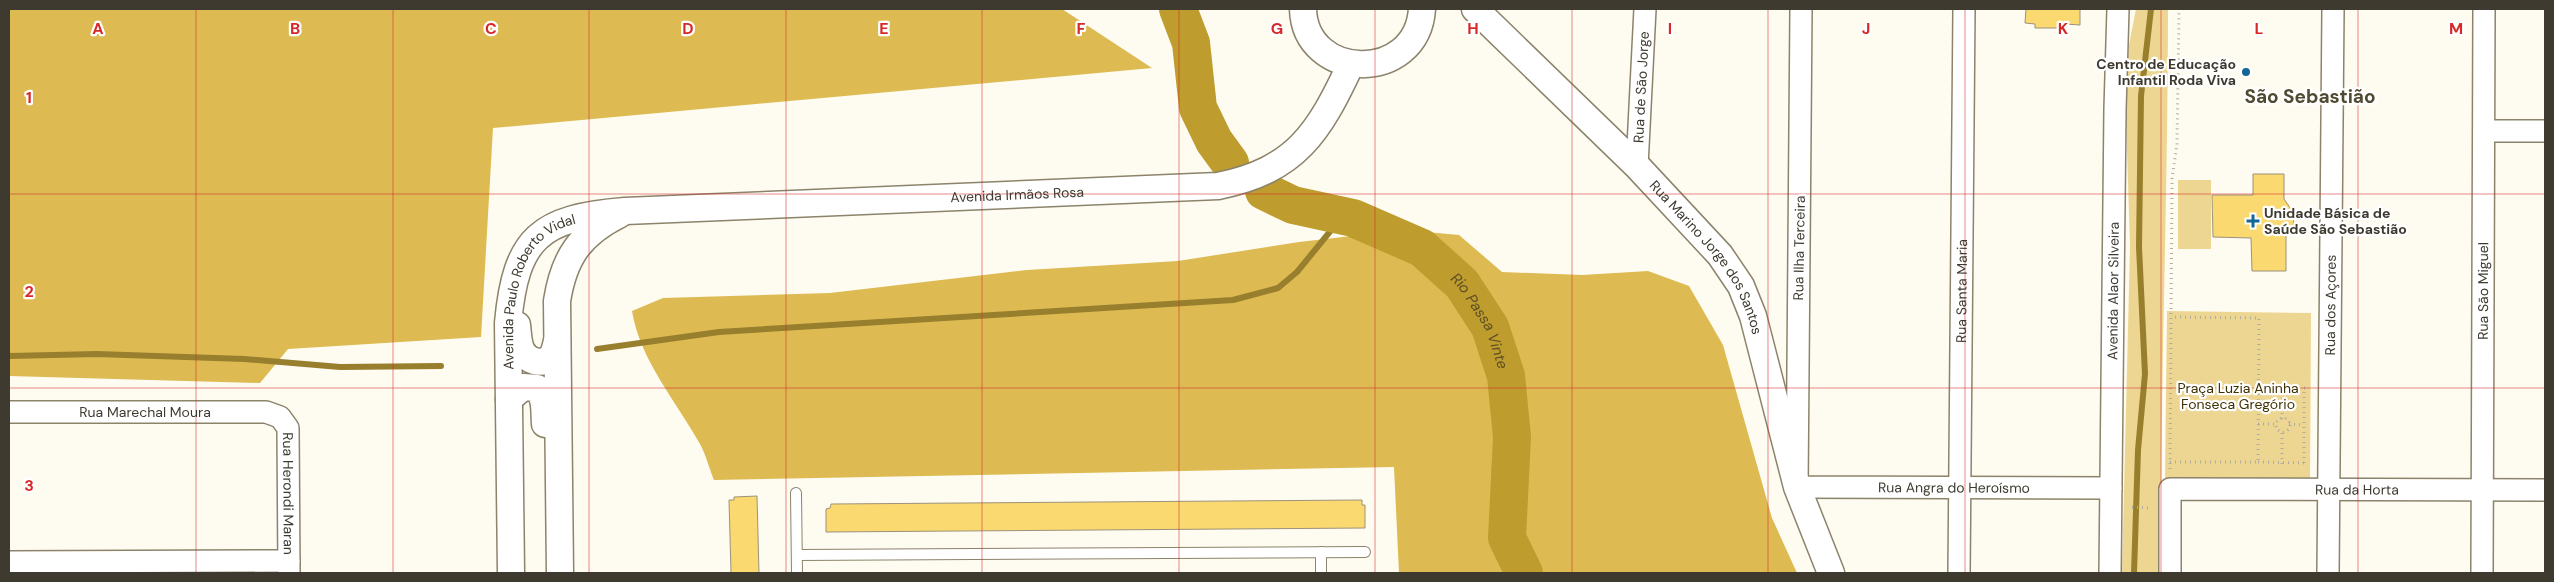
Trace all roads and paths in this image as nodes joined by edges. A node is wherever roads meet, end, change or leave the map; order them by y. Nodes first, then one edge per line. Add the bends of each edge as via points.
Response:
1 (1303, 9) edge
2 (1422, 9) edge
3 (1475, 9) edge
4 (1645, 9) edge
5 (1801, 9) edge
6 (1964, 9) edge
7 (2118, 9) edge
8 (2179, 9) edge
9 (2333, 9) edge
10 (2484, 9) edge
11 (1351, 64) junction
12 (2484, 131) junction
13 (2545, 131) edge
14 (1637, 166) junction
15 (625, 211) junction
16 (516, 277) junction
17 (2171, 317) junction
18 (558, 341) junction
19 (2259, 388) junction
20 (2282, 388) junction
21 (2304, 388) junction
22 (2330, 388) junction
23 (509, 399) junction
24 (9, 412) edge
25 (280, 417) joint
26 (2282, 418) junction
27 (2258, 424) junction
28 (2276, 424) junction
29 (2282, 432) junction
30 (2170, 462) junction
31 (2258, 462) junction
32 (2282, 463) junction
33 (2304, 463) junction
34 (2329, 463) junction
35 (1797, 487) junction
36 (1960, 487) junction
37 (2482, 489) junction
38 (559, 490) junction
39 (2282, 490) junction
40 (2329, 490) junction
41 (2545, 490) edge
42 (796, 493) dead end
43 (2111, 498) junction
44 (2170, 499) junction
45 (1321, 552) junction
46 (1365, 552) dead end
47 (797, 555) junction
48 (9, 562) edge
49 (289, 567) edge
50 (511, 573) edge
51 (560, 573) edge
52 (797, 573) edge
53 (1321, 573) edge
54 (1831, 573) edge
55 (1959, 573) edge
56 (2110, 573) edge
57 (2170, 573) edge
58 (2328, 573) edge
59 (2482, 573) edge

1 - 11 street via 1306,25 1319,46 1328,54
2 - 11 street via 1414,37 1397,54 1375,64
3 - 14 street, Rua Marino Jorge dos Santos
4 - 14 street, Rua de São Jorge
5 - 35 street, Rua Ilha Terceira
6 - 36 street, Rua Santa Maria
7 - 43 street, Avenida Alaor Silveira
8 - 17 path via 2177,144 2172,179
9 - 22 street, Rua dos Açores
10 - 12 street, Rua São Miguel
11 - 15 street, Avenida Irmãos Rosa via 1326,115 1303,144 1256,176 1218,186
12 - 13 street
12 - 37 street, Rua São Miguel
14 - 35 street, Rua Marino Jorge dos Santos via 1720,255 1741,286 1753,316
15 - 16 street, Avenida Paulo Roberto Vidal via 585,214 545,230 527,252
15 - 18 street, Avenida Paulo Roberto Vidal via 597,226 570,258 557,301
16 - 18 street via 517,326 522,351 528,359 544,361 552,356
16 - 23 street, Avenida Paulo Roberto Vidal via 508,323
17 - 19 path via 2259,318
17 - 30 path
18 - 38 street, Avenida Paulo Roberto Vidal
19 - 20 path
19 - 27 path
20 - 21 path
20 - 26 path
21 - 22 path
21 - 33 path
22 - 34 street, Rua dos Açores
23 - 38 street via 523,387 537,388 542,393 546,456
23 - 50 street, Avenida Paulo Roberto Vidal
24 - 25 street, Rua Marechal Moura via 266,412
25 - 49 street, Rua Herondi Maran via 288,428
26 - 28 path
26 - 29 path via 2289,424 2288,429
27 - 28 path
27 - 31 path
28 - 29 path
29 - 32 path
30 - 31 path
30 - 44 path
31 - 32 path
32 - 33 path
32 - 39 path
33 - 34 path
34 - 40 street, Rua dos Açores
35 - 36 street, Rua Angra do Heroísmo
35 - 54 street, Rua Marino Jorge dos Santos
36 - 43 street, Rua Angra do Heroísmo
36 - 55 street, Rua Santa Maria
37 - 40 street, Rua da Horta
37 - 41 street, Rua da Horta
37 - 59 street, Rua São Miguel
38 - 51 street, Avenida Paulo Roberto Vidal
39 - 40 street, Rua da Horta
39 - 44 street, Rua da Horta
40 - 58 street, Rua dos Açores
42 - 47 lane
43 - 44 path
43 - 56 street, Avenida Alaor Silveira
44 - 57 street
45 - 46 lane
45 - 47 lane
45 - 53 lane
47 - 52 lane
48 - 49 street

